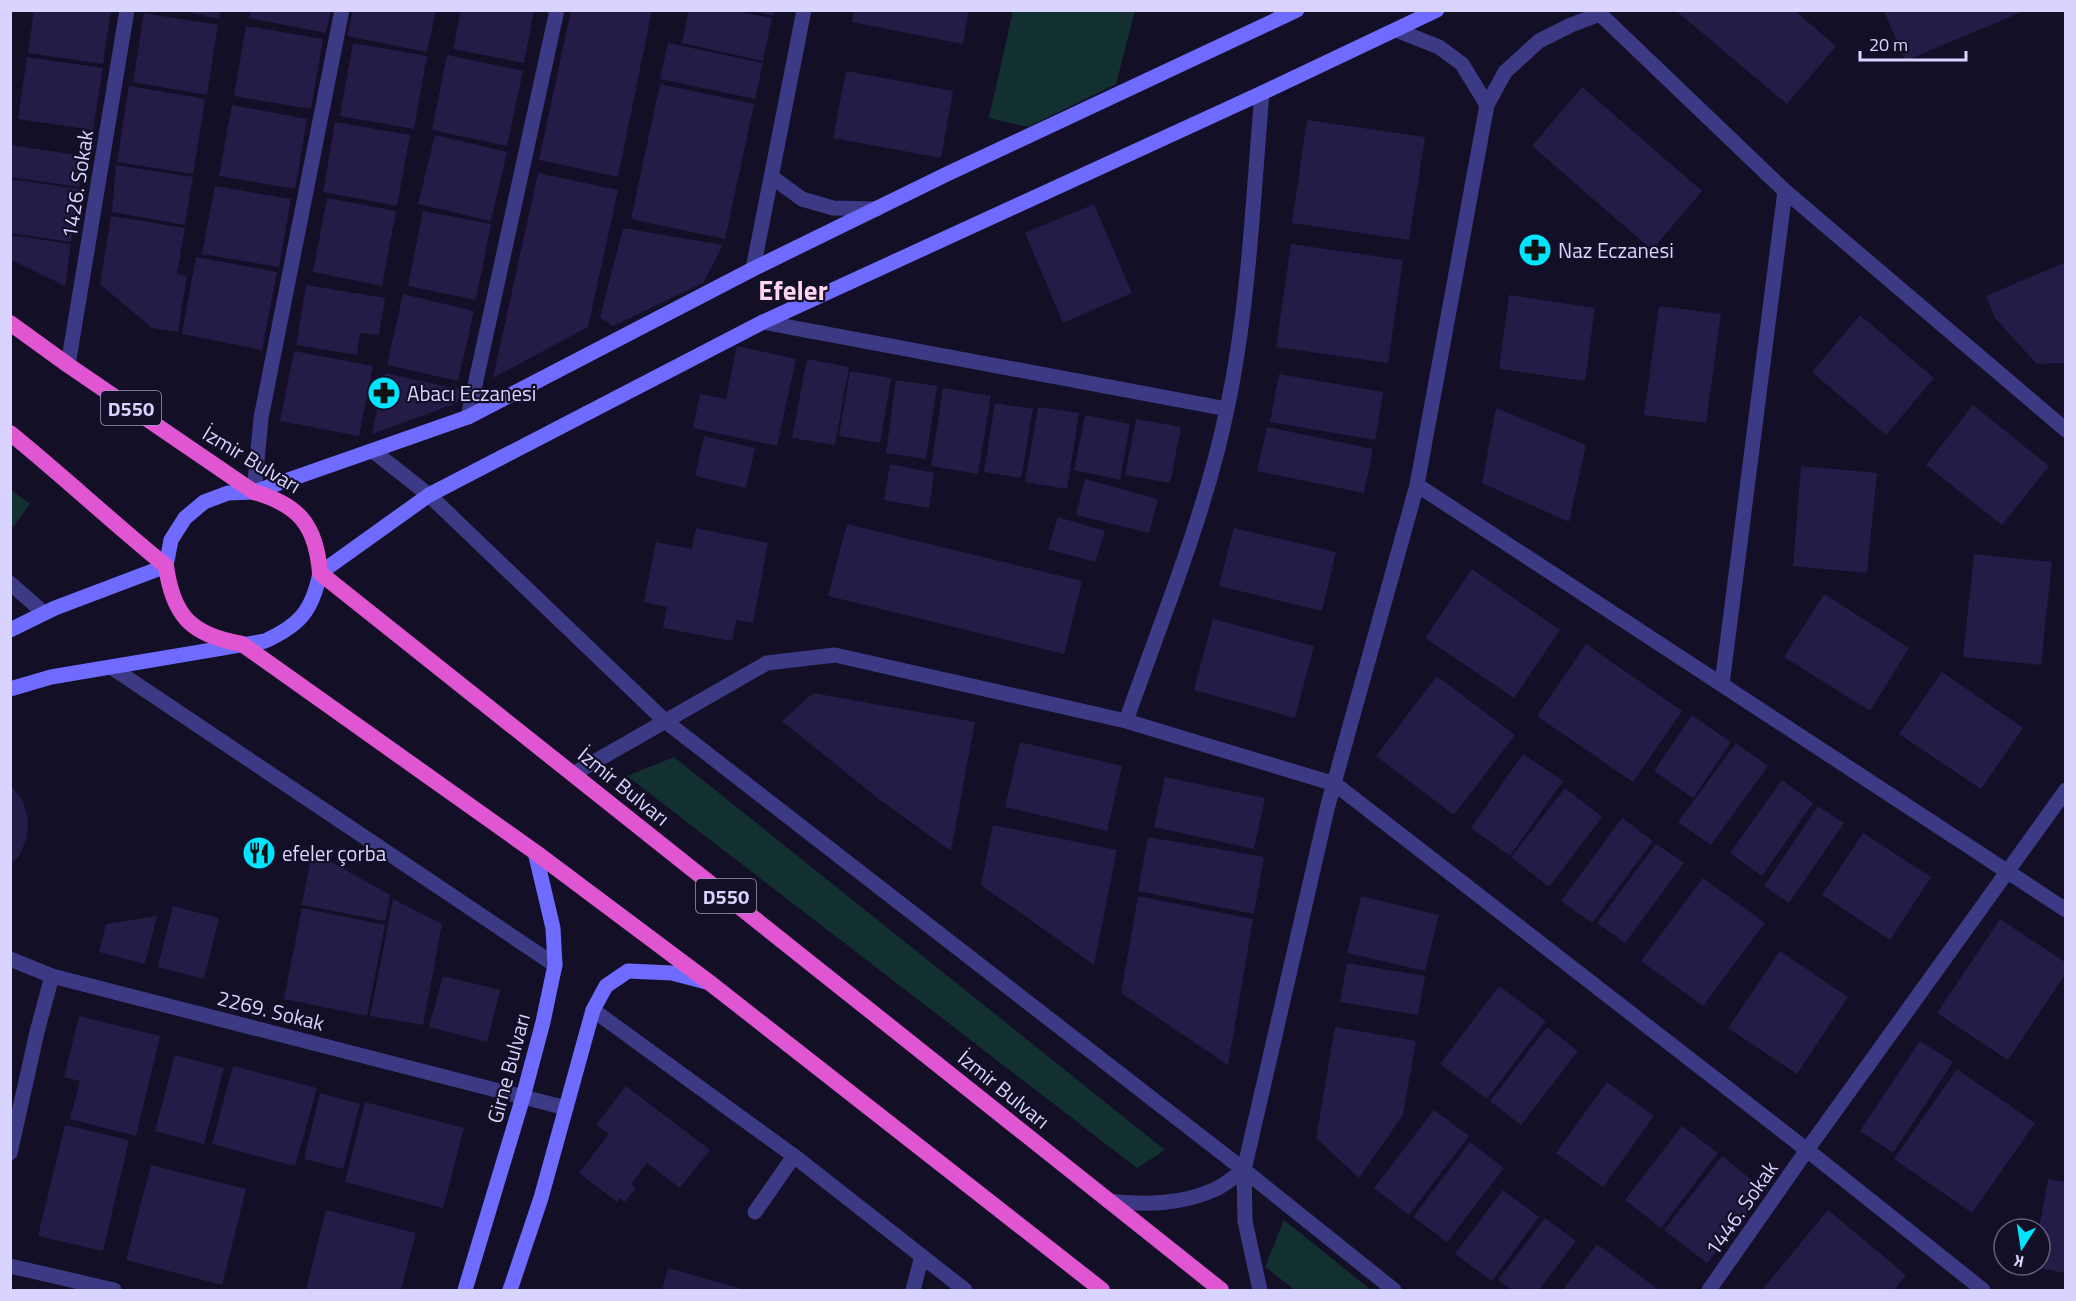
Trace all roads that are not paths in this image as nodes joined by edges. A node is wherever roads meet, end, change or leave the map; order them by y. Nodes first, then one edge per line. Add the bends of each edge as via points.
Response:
1 (127, 10) edge
2 (342, 10) edge
3 (557, 10) edge
4 (804, 10) edge
5 (1437, 10) edge
6 (1289, 12) edge
7 (1597, 12) edge
8 (1396, 30) junction
9 (1262, 93) junction
10 (1487, 105) junction
11 (771, 177) junction
12 (1785, 191) junction
13 (877, 209) junction
14 (753, 269) junction
15 (763, 322) junction
16 (10, 323) edge
17 (68, 365) junction
18 (1227, 409) junction
19 (468, 417) junction
20 (2066, 430) edge
21 (10, 433) edge
22 (373, 451) junction
23 (1417, 485) junction
24 (254, 492) junction
25 (429, 495) junction
26 (166, 566) junction
27 (320, 573) junction
28 (10, 583) edge
29 (44, 613) junction
30 (10, 630) edge
31 (242, 644) junction
32 (111, 667) junction
33 (1722, 684) junction
34 (10, 689) edge
35 (665, 721) junction
36 (1126, 721) junction
37 (573, 774) junction
38 (1335, 784) junction
39 (2066, 790) edge
40 (535, 852) junction
41 (2007, 871) junction
42 (2066, 910) edge
43 (10, 959) edge
44 (555, 964) junction
45 (52, 976) junction
46 (710, 983) junction
47 (593, 1010) junction
48 (523, 1097) junction
49 (566, 1108) junction
50 (1808, 1150) junction
51 (10, 1153) edge
52 (794, 1156) junction
53 (1244, 1170) junction
54 (1108, 1200) junction
55 (755, 1212) dead end
56 (922, 1256) junction
57 (10, 1266) edge
58 (114, 1290) edge
59 (465, 1290) edge
60 (510, 1290) edge
61 (913, 1290) edge
62 (965, 1290) edge
63 (1102, 1290) edge
64 (1221, 1290) edge
65 (1260, 1290) edge
66 (1394, 1290) edge
67 (1709, 1290) edge
68 (1983, 1290) edge

1 - 17 street, 1426. Sokak
2 - 24 street via 261,418
3 - 19 street
4 - 11 street
5 - 8 main road
6 - 13 main road
7 - 10 street via 1539,41 1505,72
7 - 12 street
8 - 9 main road
8 - 10 street via 1439,47 1462,64
9 - 15 main road
9 - 18 street via 1244,302
10 - 23 street
11 - 13 street via 802,199 833,208
11 - 14 street
12 - 20 street
12 - 33 street
13 - 14 main road
14 - 19 main road
15 - 18 street
15 - 25 main road
16 - 17 highway, İzmir Bulvarı / D550
17 - 24 highway, İzmir Bulvarı / D550
18 - 36 street via 1203,504
19 - 22 main road
21 - 26 highway
22 - 24 main road
22 - 25 street
23 - 33 street
23 - 38 street
24 - 26 main road via 228,493 204,502 184,518 171,540
24 - 27 highway, İzmir Bulvarı / D550 via 276,498 295,511 310,529 318,550
25 - 27 main road
25 - 35 street
26 - 29 main road
26 - 31 highway via 170,589 180,611 196,629 218,640
27 - 31 main road via 315,596 295,624 265,641
27 - 37 highway, İzmir Bulvarı / D550
28 - 29 street
29 - 30 main road
31 - 32 main road
31 - 40 highway
32 - 34 main road
32 - 44 street
33 - 41 street
35 - 36 street via 767,663 835,655
35 - 37 street
35 - 53 street
36 - 38 street
37 - 54 highway, İzmir Bulvarı / D550
38 - 50 street
38 - 53 street
39 - 41 street, 1446. Sokak
40 - 44 main road, Girne Bulvarı via 553,928
40 - 46 highway
41 - 42 street
41 - 50 street, 1446. Sokak
43 - 45 street, 2269. Sokak
44 - 48 main road, Girne Bulvarı
45 - 48 street, 2269. Sokak
45 - 51 street
46 - 47 main road via 672,972 628,971 606,986
46 - 63 highway
47 - 49 main road
47 - 52 street
48 - 49 street, 2269. Sokak
48 - 59 main road, Girne Bulvarı
49 - 60 main road
50 - 67 street, 1446. Sokak
50 - 68 street
52 - 55 street
52 - 56 street
53 - 54 street via 1217,1189 1177,1201 1143,1204
53 - 65 street via 1245,1221
53 - 66 street
54 - 64 highway, İzmir Bulvarı / D550
56 - 61 street
56 - 62 street
57 - 58 street

